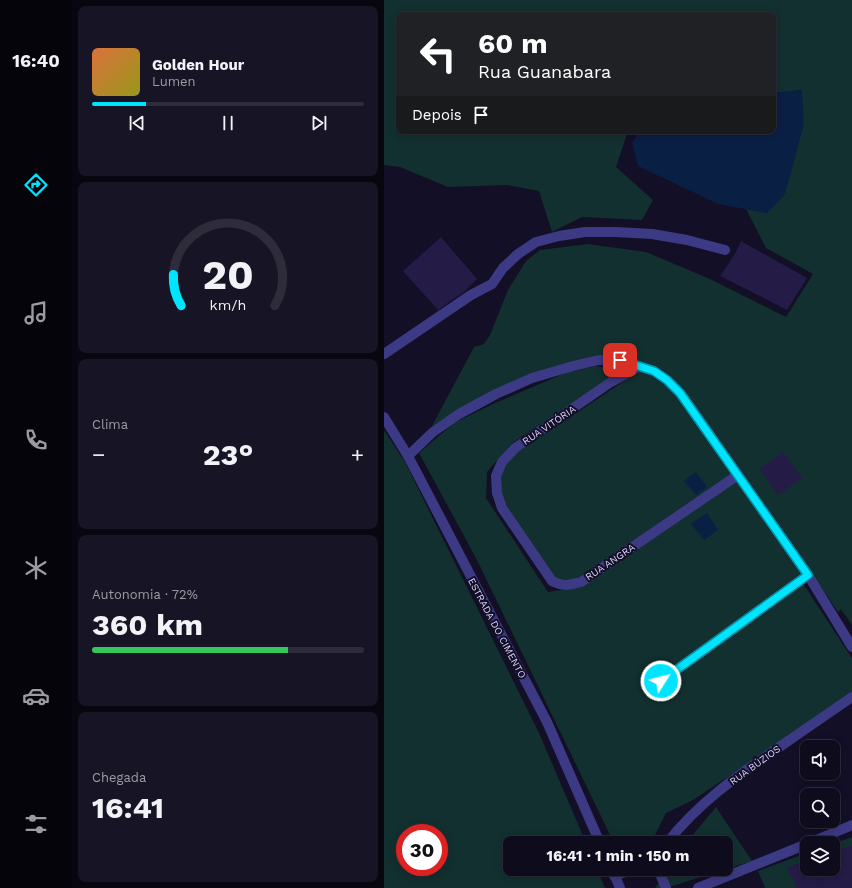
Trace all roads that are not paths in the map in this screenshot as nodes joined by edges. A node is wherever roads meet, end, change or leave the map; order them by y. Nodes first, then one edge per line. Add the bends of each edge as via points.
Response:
1 (725, 250) dead end
2 (384, 354) edge
3 (640, 366) junction
4 (384, 417) edge
5 (408, 456) junction
6 (738, 475) junction
7 (502, 508) joint
8 (808, 575) junction
9 (852, 647) edge
10 (661, 681) dead end
11 (852, 698) edge
12 (852, 825) edge
13 (597, 836) edge
14 (672, 836) edge
15 (825, 836) edge
16 (800, 846) edge
17 (615, 876) edge
18 (661, 876) edge
19 (620, 888) edge
20 (666, 888) edge
21 (698, 888) edge

1 - 2 street via 652,234 616,232 585,232 536,242 503,268 492,284 471,295
3 - 5 street via 620,360 599,360 532,378 459,414 433,432
3 - 6 street via 654,371 680,393
3 - 7 street, RUA VITÓRIA via 611,382 515,448 502,462 496,476
4 - 5 street, ESTRADA DO CIMENTO
5 - 13 street, ESTRADA DO CIMENTO via 547,722
6 - 7 street, RUA ANGRA via 581,582 569,585 560,585 552,581
6 - 8 street
8 - 9 street
8 - 10 street
11 - 14 street, RUA BÚZIOS via 745,771 701,806
12 - 15 street
16 - 21 street
17 - 19 street
18 - 20 street

